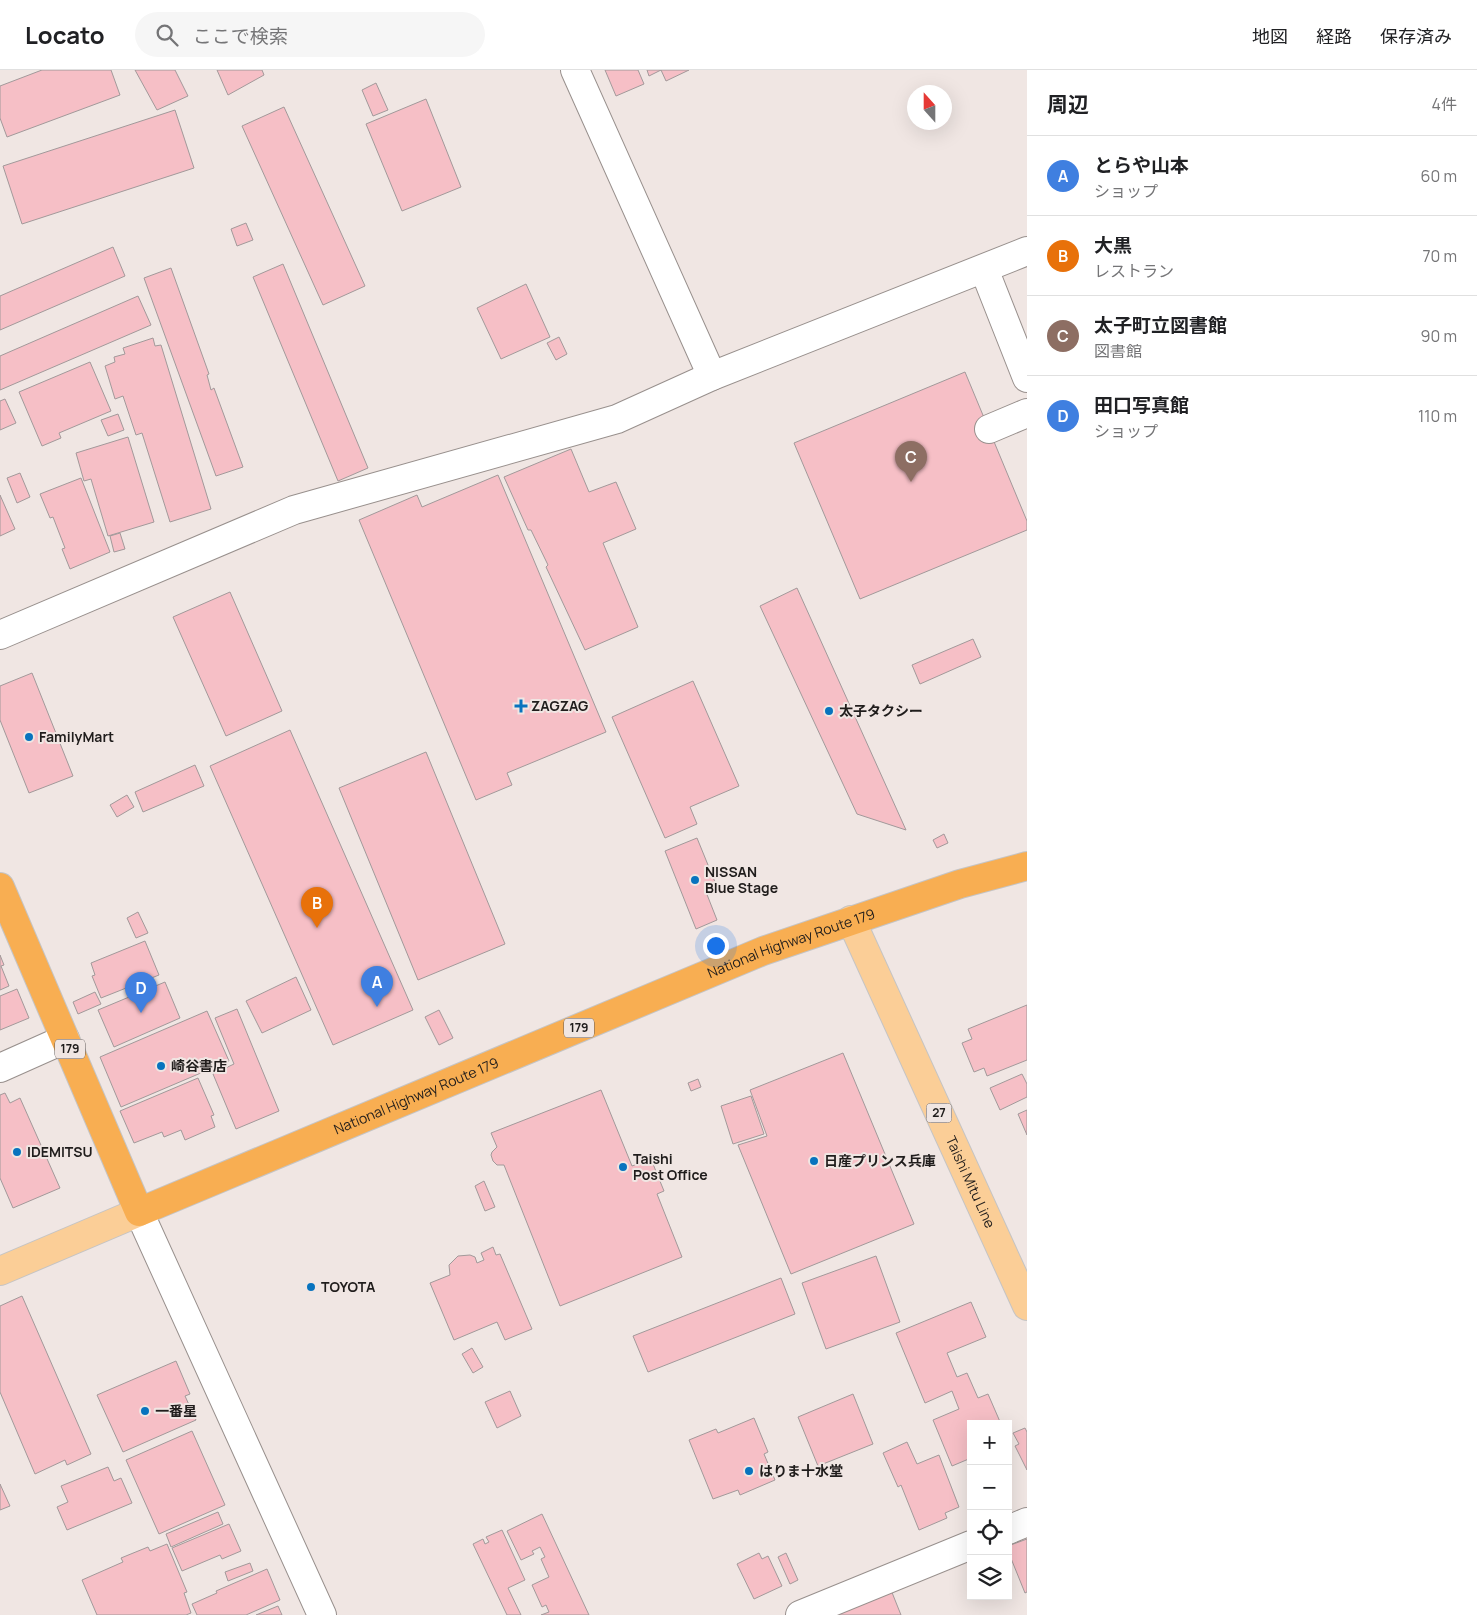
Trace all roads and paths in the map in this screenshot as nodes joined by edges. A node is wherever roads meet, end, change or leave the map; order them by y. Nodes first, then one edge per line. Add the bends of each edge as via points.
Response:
1 (574, 70) edge
2 (1027, 251) edge
3 (984, 269) junction
4 (712, 376) junction
5 (1027, 378) edge
6 (1027, 413) edge
7 (989, 429) dead end
8 (0, 635) edge
9 (1027, 866) edge
10 (0, 887) edge
11 (851, 920) junction
12 (65, 1039) junction
13 (0, 1068) edge
14 (139, 1212) junction
15 (0, 1271) edge
16 (1027, 1306) edge
17 (1027, 1522) edge
18 (1012, 1528) edge
19 (967, 1547) edge
20 (322, 1615) edge
21 (800, 1615) edge

1 - 4 street
2 - 3 street
3 - 4 street
3 - 5 street
4 - 8 street via 617,420 294,510
6 - 7 street
9 - 11 highway, National Highway Route 179 / 179
10 - 12 highway, 179
11 - 14 highway, National Highway Route 179 / 179 via 763,951
11 - 16 main road, Taishi Mitu Line / 27
12 - 13 street
12 - 14 highway, 179
14 - 15 main road
14 - 20 street
17 - 18 street
19 - 21 street

